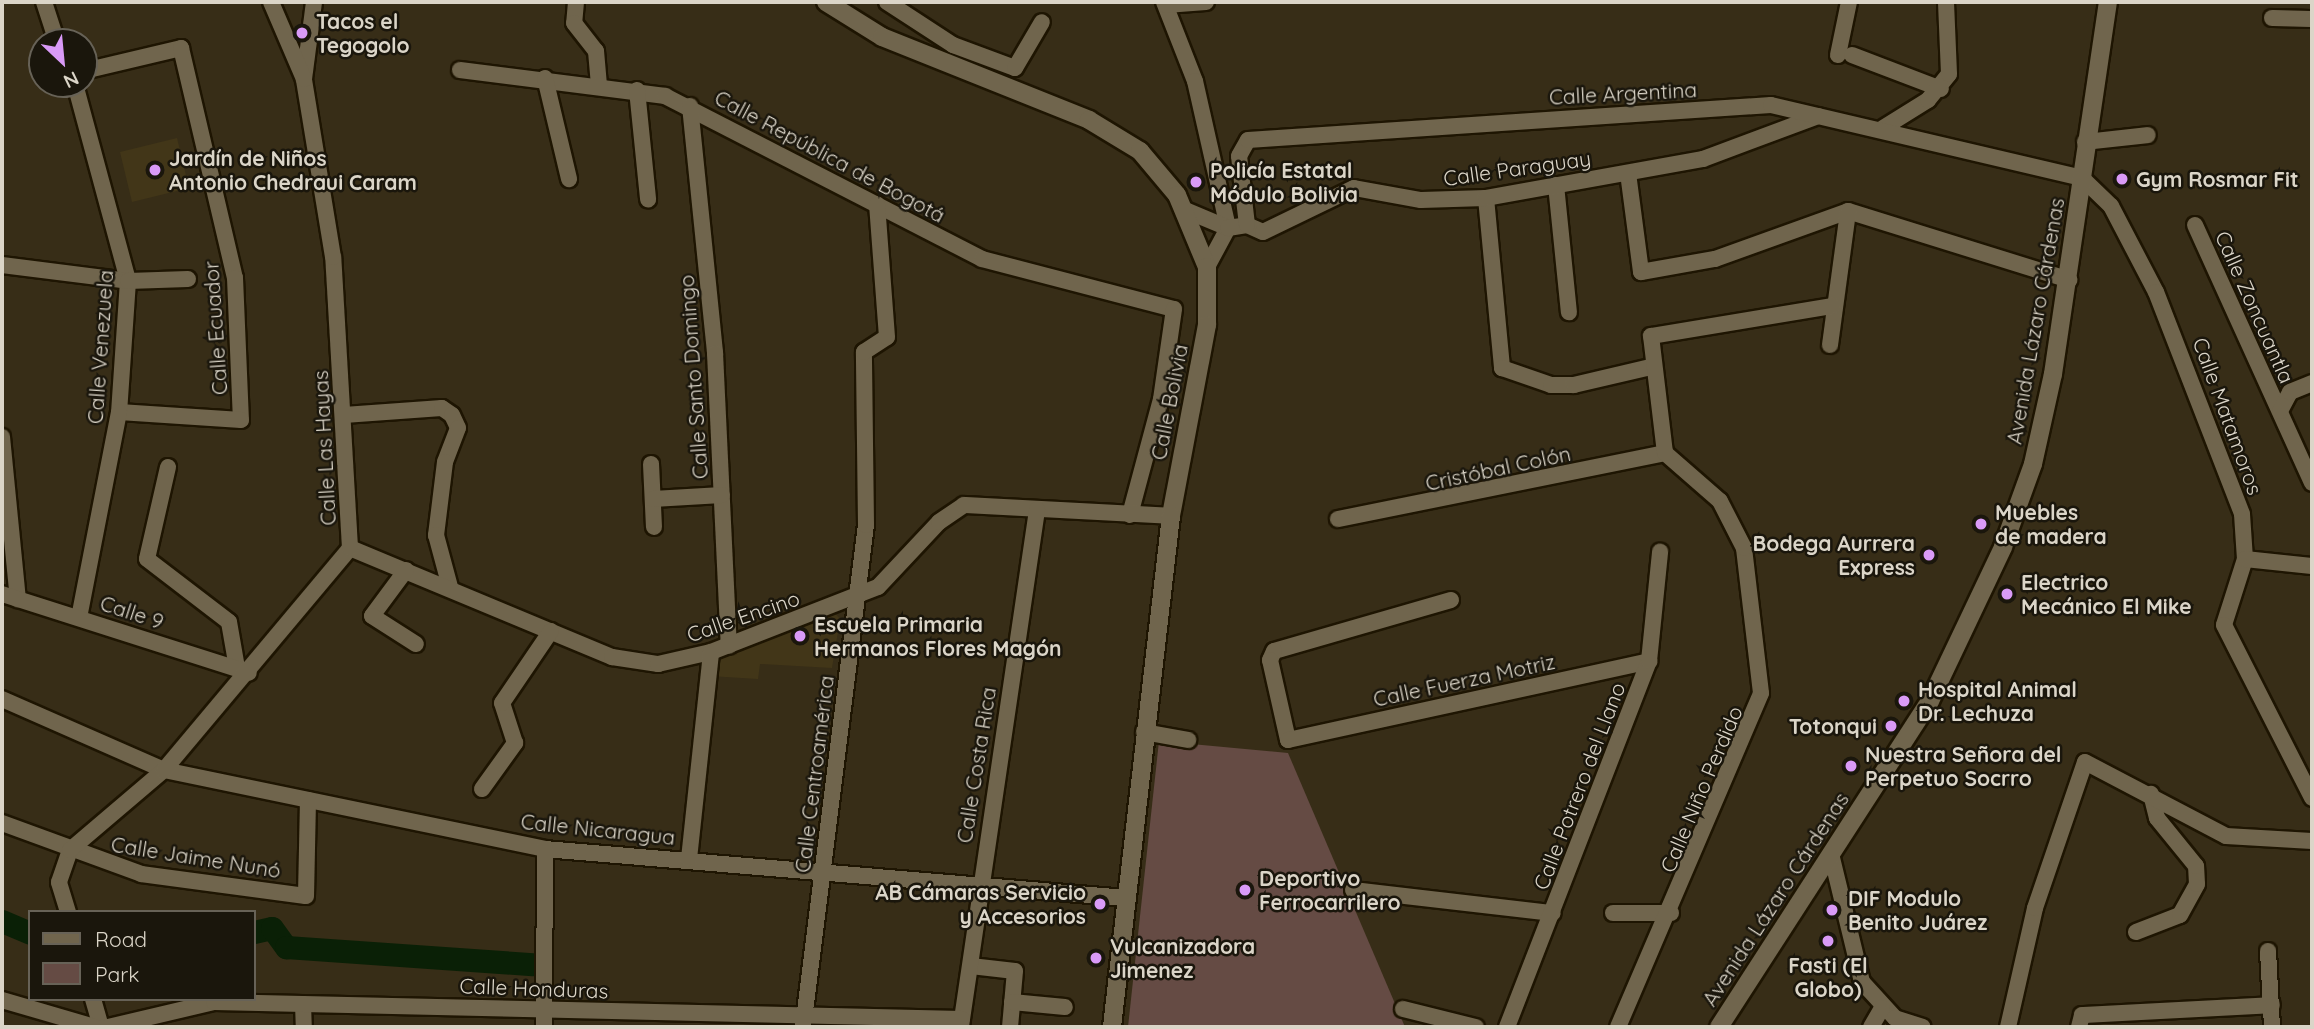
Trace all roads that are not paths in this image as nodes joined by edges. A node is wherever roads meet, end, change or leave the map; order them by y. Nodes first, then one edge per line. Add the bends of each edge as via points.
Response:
1 (44, 2) edge
2 (271, 2) edge
3 (314, 2) edge
4 (576, 2) edge
5 (826, 2) edge
6 (887, 2) edge
7 (1206, 2) edge
8 (1849, 2) edge
9 (1945, 2) edge
10 (2108, 2) edge
11 (1165, 3) edge
12 (2272, 18) dead end
13 (2312, 19) edge
14 (1042, 22) dead end
15 (52, 28) edge
16 (953, 45) junction
17 (945, 66) junction
18 (98, 68) edge
19 (460, 70) dead end
20 (545, 78) junction
21 (304, 79) junction
22 (599, 83) junction
23 (1941, 89) junction
24 (637, 90) junction
25 (79, 98) edge
26 (690, 106) junction
27 (1818, 116) junction
28 (1883, 128) junction
29 (2148, 135) dead end
30 (2085, 142) junction
31 (1628, 173) junction
32 (2082, 178) junction
33 (569, 179) dead end
34 (1556, 185) junction
35 (1486, 198) junction
36 (648, 200) dead end
37 (877, 204) junction
38 (1185, 211) junction
39 (1848, 211) junction
40 (1247, 225) junction
41 (2195, 225) dead end
42 (1228, 228) junction
43 (2, 265) edge
44 (1207, 267) junction
45 (188, 279) dead end
46 (2069, 280) junction
47 (128, 281) junction
48 (1833, 306) junction
49 (1569, 312) dead end
50 (1830, 345) dead end
51 (1651, 367) junction
52 (2312, 383) edge
53 (2280, 411) junction
54 (119, 412) junction
55 (344, 415) junction
56 (2, 437) edge
57 (1665, 453) junction
58 (651, 464) dead end
59 (168, 467) dead end
60 (2312, 483) edge
61 (722, 495) junction
62 (653, 499) junction
63 (1037, 510) junction
64 (1130, 515) junction
65 (1171, 516) junction
66 (1338, 519) dead end
67 (654, 527) dead end
68 (350, 548) junction
69 (1660, 552) dead end
70 (2245, 559) junction
71 (2312, 566) edge
72 (406, 570) junction
73 (450, 587) junction
74 (2, 594) edge
75 (18, 599) junction
76 (855, 599) junction
77 (1451, 600) dead end
78 (79, 617) junction
79 (551, 631) junction
80 (416, 644) dead end
81 (729, 646) junction
82 (711, 652) junction
83 (1649, 662) junction
84 (243, 670) junction
85 (2, 699) edge
86 (1144, 732) junction
87 (1188, 740) dead end
88 (164, 770) junction
89 (482, 789) dead end
90 (2151, 794) junction
91 (2312, 797) edge
92 (308, 800) junction
93 (2, 822) edge
94 (2312, 841) edge
95 (545, 849) junction
96 (70, 850) junction
97 (1832, 858) junction
98 (689, 859) junction
99 (824, 870) junction
100 (978, 883) junction
101 (1353, 890) dead end
102 (1126, 898) junction
103 (67, 910) edge
104 (1552, 912) junction
105 (1613, 913) dead end
106 (1671, 913) junction
107 (2136, 932) dead end
108 (2268, 951) dead end
109 (971, 966) junction
110 (2, 1000) edge
111 (94, 1001) edge
112 (1012, 1002) junction
113 (303, 1004) junction
114 (2272, 1005) junction
115 (1065, 1007) dead end
116 (1882, 1008) junction
117 (543, 1009) junction
118 (1403, 1009) dead end
119 (2081, 1021) edge
120 (803, 1023) edge
121 (962, 1023) edge
122 (95, 1027) edge
123 (101, 1027) edge
124 (108, 1027) edge
125 (304, 1027) edge
126 (544, 1027) edge
127 (1010, 1027) edge
128 (1112, 1027) edge
129 (1476, 1027) edge
130 (1507, 1027) edge
131 (1618, 1027) edge
132 (1718, 1027) edge
133 (1871, 1027) edge
134 (1923, 1027) edge
135 (2008, 1027) edge
136 (2273, 1027) edge

1 - 15 street
2 - 21 street, Calle Las Hayas
3 - 21 street
4 - 22 street via 574,23 596,51
5 - 17 main road, Calle Bolivia
6 - 16 street
7 - 11 street
8 - 23 street via 1845,55
9 - 23 street via 1950,57
10 - 30 main road, Avenida Lázaro Cárdenas
11 - 42 street via 1195,81
12 - 13 street
14 - 16 street via 1015,68
16 - 17 street
17 - 38 main road, Calle Bolivia via 1116,135 1162,174
18 - 54 street, Calle Ecuador via 181,48 235,278 241,420
19 - 20 street, Calle República de Bogotá
20 - 22 street, Calle República de Bogotá
20 - 33 street
21 - 55 street, Calle Las Hayas via 333,257
22 - 24 street, Calle República de Bogotá
23 - 28 street
24 - 26 street, Calle República de Bogotá
24 - 36 street
25 - 47 street, Calle Venezuela via 116,218
26 - 37 street, Calle República de Bogotá
26 - 61 street, Calle Santo Domingo via 715,353
27 - 28 street, Calle Argentina
27 - 31 street, Calle Paraguay via 1703,159
27 - 40 street, Calle Argentina via 1771,105 1248,140 1239,156
28 - 32 street, Calle Argentina
29 - 30 street
30 - 32 main road, Avenida Lázaro Cárdenas
31 - 34 street, Calle Paraguay
31 - 39 street via 1641,272 1715,259
32 - 46 main road, Avenida Lázaro Cárdenas
32 - 70 street, Calle Matamoros via 2111,206 2172,327 2242,514
34 - 35 street, Calle Paraguay
34 - 49 street
35 - 40 street, Calle Paraguay via 1431,201 1354,188 1278,229
35 - 51 street via 1502,368 1551,384 1574,385
37 - 64 street, Calle República de Bogotá via 1008,270 1174,309 1161,399
37 - 76 street, Calle Centroamérica via 887,337 864,352 869,467
38 - 42 street
38 - 44 main road, Calle Bolivia
39 - 46 street
39 - 48 street
40 - 42 street, Calle Paraguay
41 - 53 street, Calle Zoncuantla
42 - 44 street
43 - 47 street
44 - 65 main road, Calle Bolivia via 1207,325
45 - 47 street
46 - 97 main road, Avenida Lázaro Cárdenas via 2033,464 2003,547 1930,701
47 - 54 street, Calle Venezuela
48 - 50 street
48 - 51 street via 1651,336
51 - 57 street
52 - 53 street via 2290,392
53 - 60 street, Calle Zoncuantla
54 - 78 street, Calle Venezuela
55 - 68 street, Calle Las Hayas
55 - 73 street via 442,408 452,415 458,428 445,461 436,535
56 - 75 street
57 - 66 street, Cristóbal Colón
57 - 106 street, Calle Niño Perdido via 1720,501 1734,523 1751,578 1761,693
58 - 62 street
59 - 84 street via 148,559 229,622
61 - 62 street
61 - 81 street, Calle Santo Domingo
62 - 67 street
63 - 64 street, Calle Encino
63 - 76 street, Calle Encino via 983,501 964,505 939,522 891,577
63 - 100 street, Calle Costa Rica
64 - 65 street, Calle Encino
65 - 86 main road, Calle Bolivia
68 - 72 street, Calle Encino
68 - 84 street, Calle Las Hayas
69 - 83 street, Calle Potrero del Llano
70 - 71 street
70 - 91 street, Calle Matamoros via 2226,604 2224,625
72 - 73 street, Calle Encino
72 - 80 street via 372,616
73 - 79 street, Calle Encino
74 - 75 street, Calle 9
75 - 78 street, Calle 9
76 - 81 street, Calle Encino
76 - 99 street, Calle Centroamérica
77 - 83 street, Calle Fuerza Motriz via 1274,651 1270,660 1287,740
78 - 84 street, Calle 9
79 - 82 street, Calle Encino via 634,663
79 - 89 street via 502,703 515,743
81 - 82 street, Calle Encino
82 - 98 street
83 - 104 street, Calle Potrero del Llano
84 - 88 street, Calle Las Hayas
85 - 88 street, Calle Nicaragua
86 - 87 street
86 - 102 main road, Calle Bolivia
88 - 92 street, Calle Nicaragua
88 - 96 street, Calle Las Hayas
90 - 94 street via 2226,836
90 - 107 street via 2157,818 2196,866 2197,884 2180,915
90 - 135 street via 2085,762 2035,908
92 - 95 street, Calle Nicaragua
92 - 96 street, Calle Jaime Nunó via 306,896 141,874
93 - 96 street, Calle Jaime Nunó
95 - 98 street, Calle Nicaragua
95 - 117 street
96 - 103 street via 59,882
97 - 116 street via 1862,982
97 - 132 main road, Avenida Lázaro Cárdenas
98 - 99 street, Calle Nicaragua
99 - 100 street, Calle Nicaragua
99 - 120 street, Calle Centroamérica
100 - 102 street, Calle Nicaragua
100 - 109 street, Calle Costa Rica
101 - 104 street
102 - 128 main road, Calle Bolivia
104 - 130 street, Calle Potrero del Llano
105 - 106 street
106 - 131 street, Calle Niño Perdido
108 - 114 street
109 - 112 street via 1015,971
109 - 121 street, Calle Costa Rica
110 - 122 street
111 - 123 street
112 - 115 street
112 - 127 street
113 - 117 street, Calle Honduras
113 - 124 street, Calle Honduras via 214,1002
113 - 125 street
114 - 119 street
114 - 136 street
116 - 133 street
116 - 134 street
117 - 120 street, Calle Honduras
117 - 126 street
118 - 129 street
120 - 121 street, Calle Honduras

